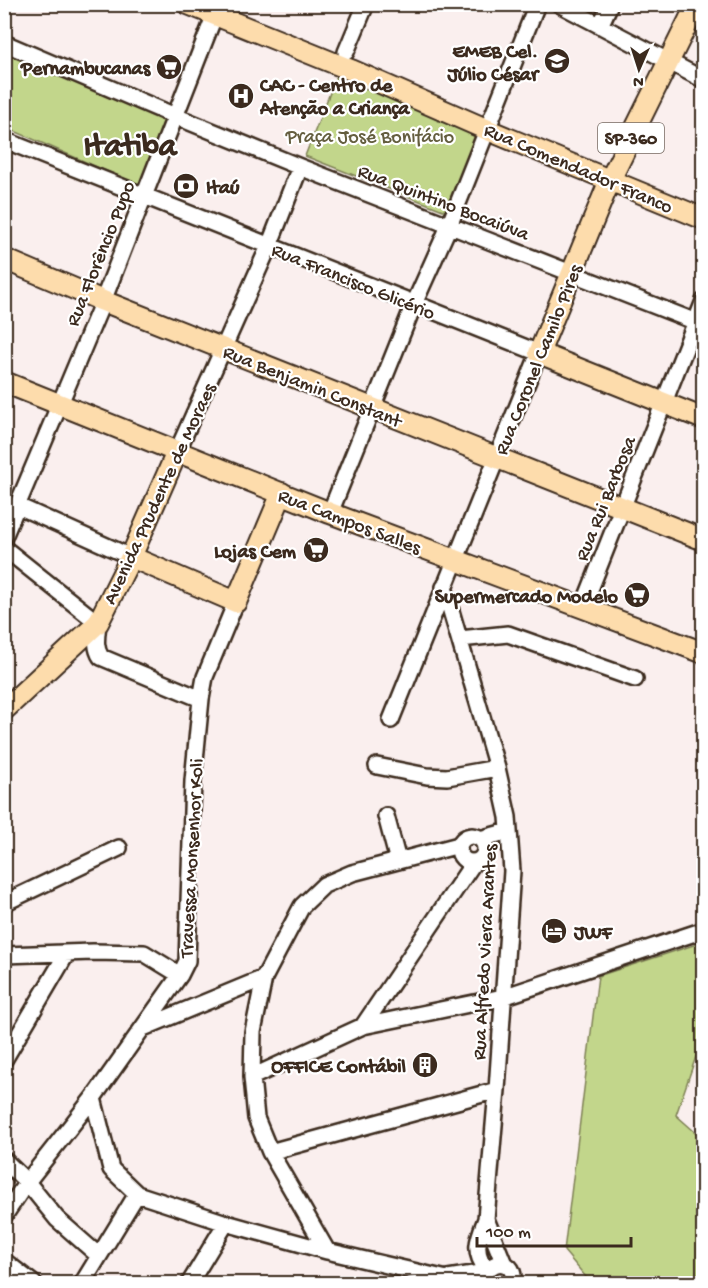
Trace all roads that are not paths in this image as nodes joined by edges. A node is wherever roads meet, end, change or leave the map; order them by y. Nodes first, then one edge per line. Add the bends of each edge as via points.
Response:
1 (188, 4) edge
2 (366, 4) edge
3 (537, 4) edge
4 (559, 4) edge
5 (610, 4) edge
6 (697, 4) edge
7 (217, 10) edge
8 (600, 26) junction
9 (4, 43) edge
10 (346, 52) dead end
11 (670, 62) junction
12 (704, 80) edge
13 (175, 116) junction
14 (488, 130) junction
15 (4, 140) edge
16 (300, 167) junction
17 (610, 180) junction
18 (144, 196) junction
19 (704, 219) edge
20 (449, 226) junction
21 (269, 246) junction
22 (4, 259) edge
23 (572, 274) junction
24 (103, 301) junction
25 (704, 301) edge
26 (414, 304) junction
27 (700, 324) edge
28 (224, 349) junction
29 (539, 353) junction
30 (4, 382) edge
31 (664, 403) junction
32 (60, 404) junction
33 (372, 409) junction
34 (704, 419) edge
35 (177, 452) junction
36 (496, 458) junction
37 (282, 493) junction
38 (18, 506) junction
39 (622, 508) junction
40 (330, 513) junction
41 (4, 537) edge
42 (704, 540) edge
43 (4, 548) edge
44 (131, 556) junction
45 (456, 560) junction
46 (444, 587) junction
47 (236, 602) junction
48 (583, 607) junction
49 (98, 623) junction
50 (460, 639) junction
51 (702, 648) edge
52 (634, 679) dead end
53 (201, 699) junction
54 (4, 710) edge
55 (391, 720) dead end
56 (377, 766) dead end
57 (497, 768) junction
58 (386, 816) dead end
59 (510, 838) junction
60 (482, 844) junction
61 (459, 845) junction
62 (119, 848) dead end
63 (398, 861) junction
64 (474, 862) junction
65 (4, 903) edge
66 (704, 930) edge
67 (67, 953) junction
68 (4, 955) edge
69 (180, 975) junction
70 (264, 978) junction
71 (503, 997) junction
72 (363, 1026) junction
73 (143, 1028) junction
74 (4, 1060) edge
75 (252, 1077) junction
76 (497, 1090) junction
77 (93, 1098) junction
78 (270, 1152) junction
79 (4, 1160) edge
80 (27, 1182) junction
81 (137, 1194) junction
82 (4, 1216) edge
83 (486, 1219) junction
84 (226, 1223) junction
85 (327, 1251) junction
86 (99, 1256) junction
87 (4, 1261) edge
88 (504, 1264) junction
89 (487, 1275) edge
90 (447, 1279) junction
91 (515, 1282) edge
92 (34, 1284) edge
93 (82, 1284) edge
94 (189, 1284) edge
95 (462, 1284) edge

1 - 7 main road, Rua Comendador Franco
2 - 10 street
3 - 14 street
4 - 8 street
5 - 8 street
6 - 11 main road, Rua Coronel Camilo Pires / SP-360
7 - 13 street, Rua Florêncio Pupo
7 - 14 main road, Rua Comendador Franco
8 - 11 street
9 - 13 street, Rua Quintino Bocaiúva
11 - 12 street
11 - 17 main road, Rua Coronel Camilo Pires / SP-360
13 - 16 street, Rua Quintino Bocaiúva
13 - 18 street, Rua Florêncio Pupo
14 - 17 main road, Rua Comendador Franco
14 - 20 street
15 - 18 street, Rua Francisco Glicério
16 - 20 street, Rua Quintino Bocaiúva
16 - 21 street, Avenida Prudente de Moraes
17 - 19 main road, Rua Comendador Franco / SP-360
17 - 23 main road, Rua Coronel Camilo Pires / SP-360
18 - 21 street, Rua Francisco Glicério
18 - 24 street, Rua Florêncio Pupo
20 - 23 street, Rua Quintino Bocaiúva
20 - 26 street
21 - 26 street, Rua Francisco Glicério
21 - 28 street, Avenida Prudente de Moraes
22 - 24 main road, Rua Benjamin Constant
23 - 27 street, Rua Quintino Bocaiúva
23 - 29 main road, Rua Coronel Camilo Pires / SP-360
24 - 28 main road, Rua Benjamin Constant
24 - 32 street, Rua Florêncio Pupo
25 - 27 street, Rua Rui Barbosa
26 - 29 street, Rua Francisco Glicério
26 - 33 street
27 - 31 street, Rua Rui Barbosa
28 - 33 main road, Rua Benjamin Constant
28 - 35 street, Avenida Prudente de Moraes
29 - 31 main road, Rua Francisco Glicério
29 - 36 street, Rua Coronel Camilo Pires
30 - 32 main road, Rua Campos Salles
31 - 34 main road, Rua Francisco Glicério
31 - 39 street, Rua Rui Barbosa
32 - 35 main road, Rua Campos Salles
32 - 38 street, Rua Florêncio Pupo
33 - 36 main road, Rua Benjamin Constant
33 - 40 street
35 - 37 main road, Rua Campos Salles
35 - 44 main road, Avenida Prudente de Moraes
36 - 39 main road, Rua Benjamin Constant
36 - 45 street, Rua Coronel Camilo Pires
37 - 40 main road, Rua Campos Salles
37 - 47 main road, Travessa Monsenhor Koli
38 - 41 street, Rua Florêncio Pupo
38 - 44 street
39 - 42 main road, Rua Benjamin Constant
39 - 48 street, Rua Rui Barbosa
40 - 45 main road, Rua Campos Salles
43 - 49 street
44 - 47 main road
44 - 49 main road, Avenida Prudente de Moraes
45 - 46 street, Rua Coronel Camilo Pires
45 - 48 main road, Rua Campos Salles
46 - 50 street, Rua Alfredo Viera Arantes
46 - 55 street, Rua Coronel Camilo Pires
47 - 53 street, Travessa Monsenhor Koli via 205,677
48 - 51 main road, Rua Campos Salles
49 - 53 street via 96,644 101,657
49 - 54 main road, Avenida Prudente de Moraes
50 - 52 street via 508,634
50 - 57 street, Rua Alfredo Viera Arantes
53 - 69 street, Travessa Monsenhor Koli via 193,781 187,962
56 - 57 street via 447,777
57 - 59 street, Rua Alfredo Viera Arantes
58 - 63 street
59 - 60 street
59 - 71 street, Rua Alfredo Viera Arantes via 512,871
60 - 61 street via 476,837 468,836
60 - 64 street via 481,858
61 - 63 street
61 - 64 street via 462,857
62 - 65 street
63 - 70 street via 324,885 302,906
64 - 72 street
66 - 71 street
67 - 68 street
67 - 69 street via 144,953
67 - 74 street
69 - 73 street, Travessa Monsenhor Koli
70 - 73 street
70 - 75 street via 253,1032
71 - 72 street
71 - 76 street, Rua Alfredo Viera Arantes
72 - 75 street
73 - 77 street, Travessa Monsenhor Koli
75 - 78 street via 256,1118
76 - 78 street
76 - 83 street, Rua Alfredo Viera Arantes
77 - 80 street, Travessa Monsenhor Koli
77 - 81 street via 111,1169
78 - 85 street
79 - 80 street
80 - 82 street, Travessa Monsenhor Koli
80 - 86 street via 57,1218
81 - 84 street
81 - 86 street
83 - 88 street, Rua Alfredo Viera Arantes
83 - 89 street, Rua Alfredo Viera Arantes via 478,1248
84 - 85 street
84 - 94 street
85 - 90 street
86 - 93 street
87 - 92 street
88 - 89 street via 495,1264
88 - 91 street, Rua Alfredo Viera Arantes
89 - 90 street
90 - 95 street

